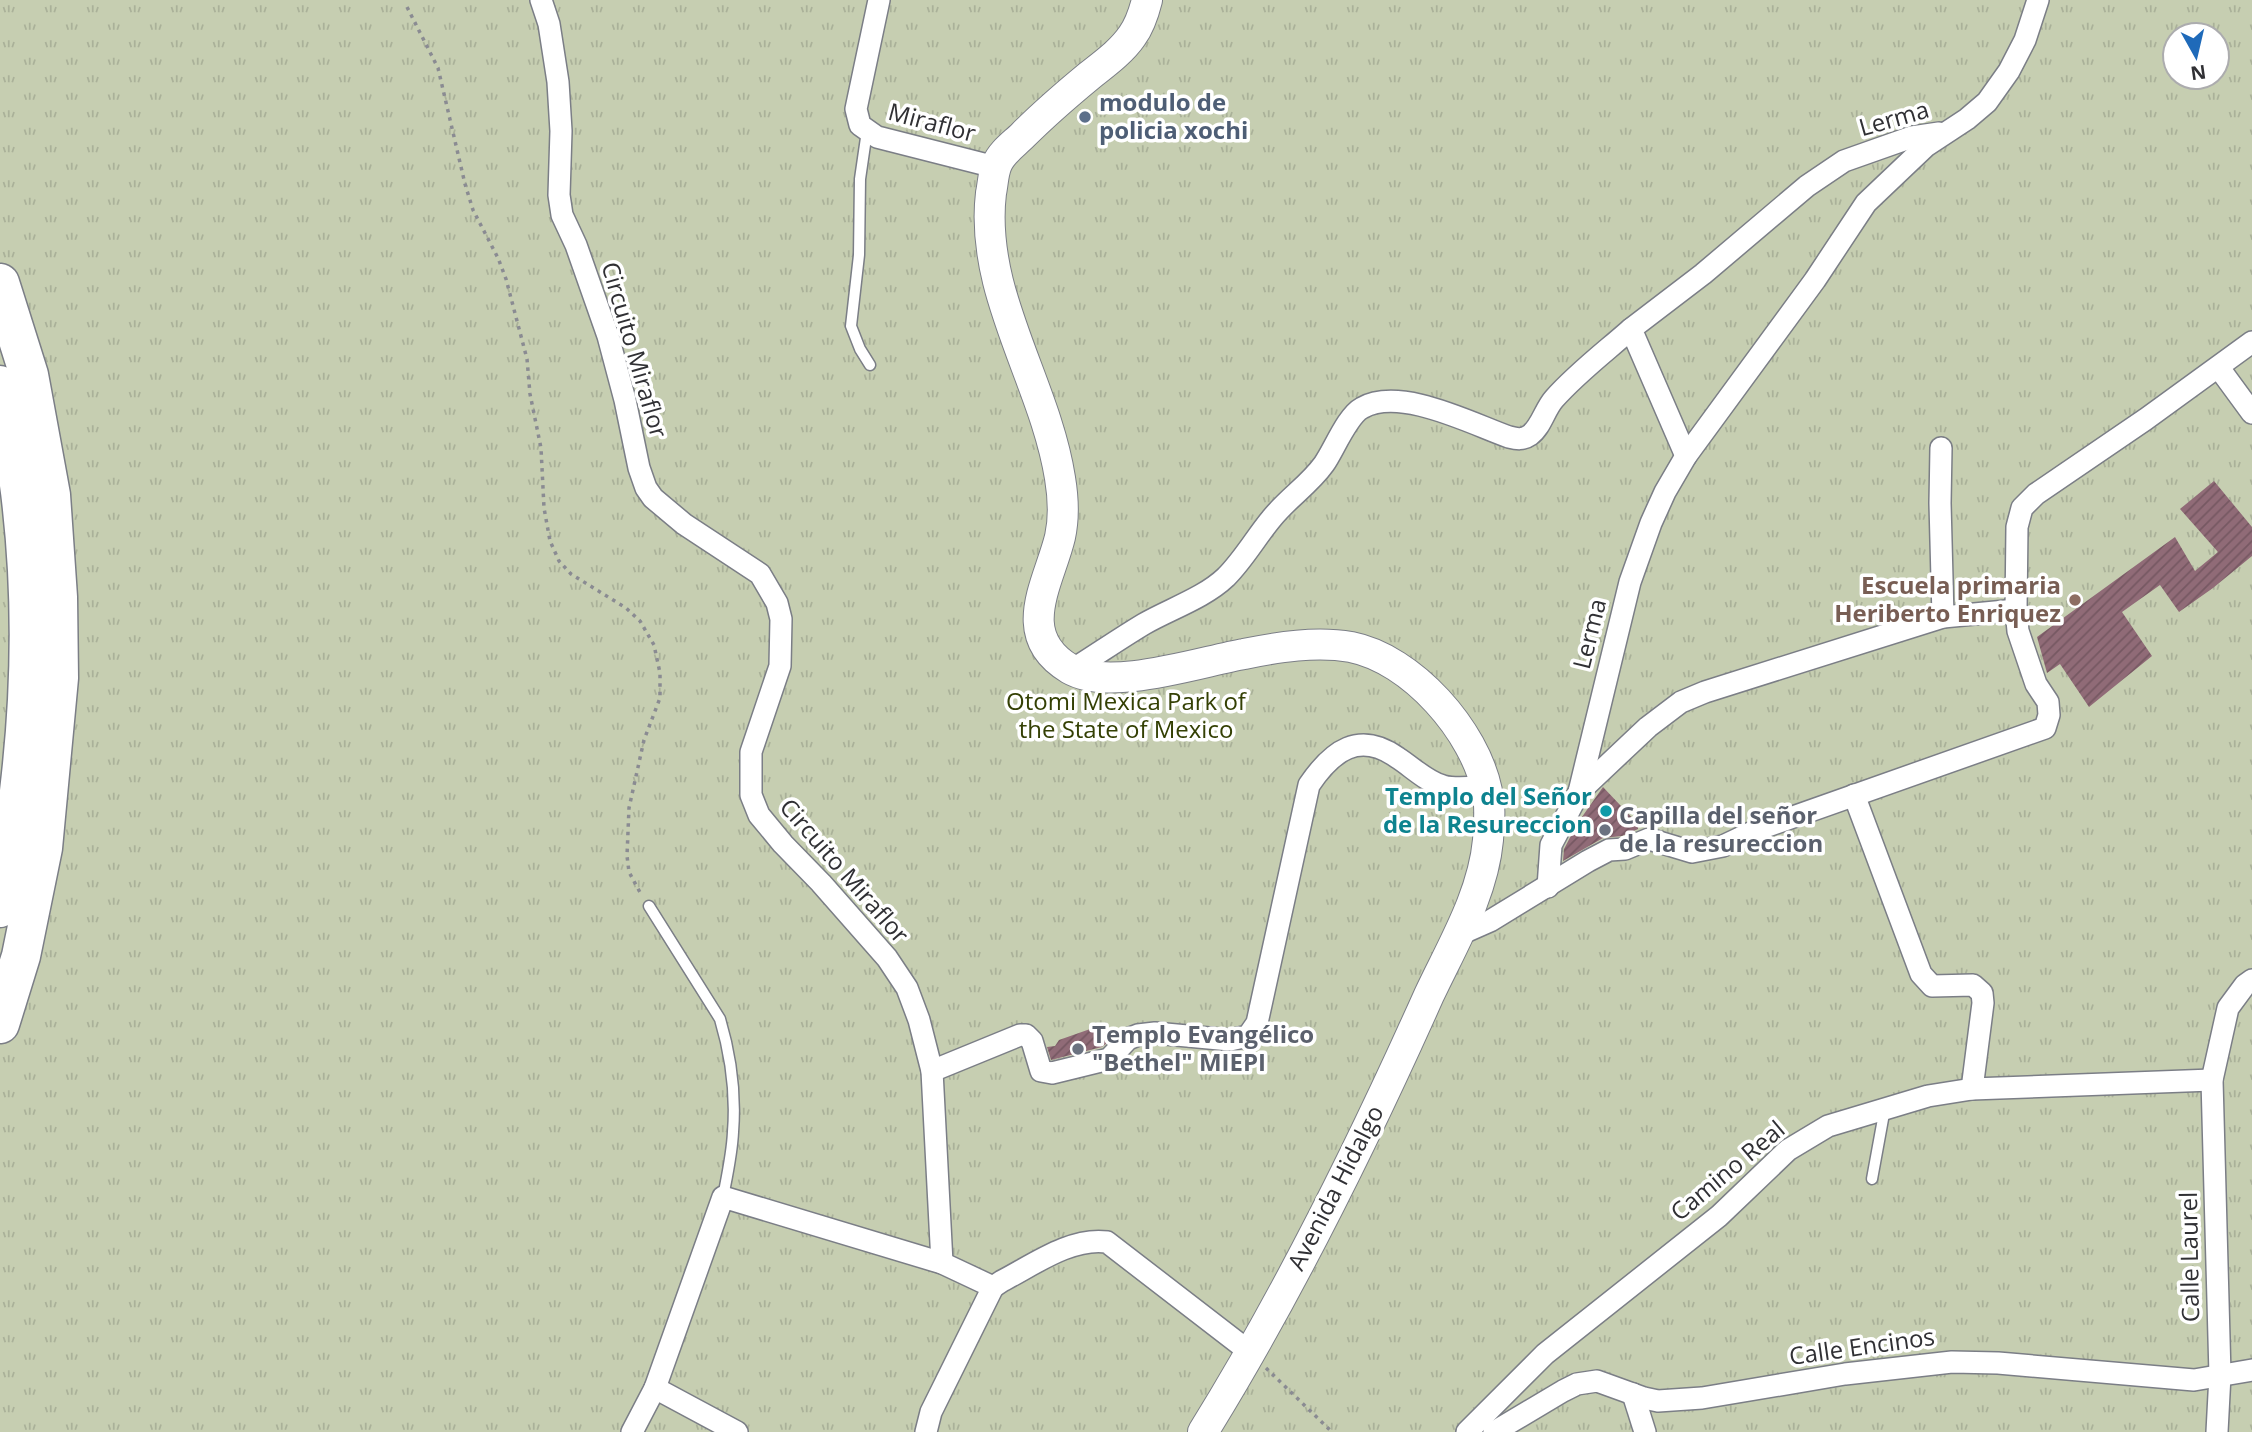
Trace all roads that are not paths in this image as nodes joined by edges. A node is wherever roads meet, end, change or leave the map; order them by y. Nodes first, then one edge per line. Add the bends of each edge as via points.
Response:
1 (541, 0) edge
2 (879, 0) edge
3 (1147, 0) edge
4 (2038, 0) edge
5 (867, 131) junction
6 (1948, 131) junction
7 (995, 167) junction
8 (0, 282) edge
9 (1631, 329) junction
10 (2252, 342) edge
11 (870, 365) dead end
12 (2219, 368) junction
13 (0, 385) edge
14 (2252, 413) edge
15 (1941, 448) dead end
16 (1686, 456) junction
17 (2015, 610) junction
18 (1943, 617) junction
19 (1072, 670) junction
20 (1487, 786) junction
21 (1578, 792) junction
22 (1854, 795) junction
23 (1548, 887) junction
24 (649, 906) road end
25 (0, 908) edge
26 (1456, 936) junction
27 (2252, 980) edge
28 (0, 1024) edge
29 (932, 1071) junction
30 (2212, 1080) junction
31 (1972, 1089) junction
32 (1885, 1108) junction
33 (1872, 1179) dead end
34 (723, 1197) junction
35 (942, 1264) junction
36 (993, 1287) junction
37 (1251, 1353) junction
38 (2252, 1370) edge
39 (2220, 1375) junction
40 (655, 1388) junction
41 (1633, 1394) junction
42 (632, 1432) edge
43 (737, 1432) edge
44 (926, 1432) edge
45 (1203, 1432) edge
46 (1467, 1432) edge
47 (1494, 1432) edge
48 (1645, 1432) edge
49 (2217, 1432) edge

1 - 29 street, Circuito Miraflor via 558,82 562,215 608,336 646,488 684,524 760,574 779,611 780,666 751,752 751,795 759,815 887,958 919,1020
2 - 5 street, Miraflor via 856,109 860,125
3 - 7 main road via 1140,23 1119,51 1046,112
4 - 6 street via 2009,72 1987,102
5 - 7 street, Miraflor
5 - 11 lane via 851,326
6 - 9 street, Lerma via 1844,161
6 - 16 street, Lerma via 1866,203
7 - 19 main road via 989,213 994,261 1061,482 1061,530 1043,586 1038,620 1050,652
8 - 28 highway via 29,375 51,495 59,678 43,848 21,956
9 - 16 street
9 - 19 street, Lerma via 1575,378 1553,400 1536,429 1520,439 1410,402 1363,407 1324,464 1272,518 1227,576
10 - 12 street
12 - 14 street
12 - 17 street via 2022,508 2017,527
13 - 25 highway via 21,499 29,676 13,842
15 - 18 street
16 - 21 street, Lerma via 1651,523 1630,582
17 - 18 street
17 - 22 street via 2036,684 2048,702 2045,728
18 - 21 street via 1681,702
19 - 20 main road via 1108,678 1281,647 1357,648 1381,658 1438,700 1460,730
20 - 26 main road, Avenida Hidalgo via 1484,865
20 - 29 street via 1443,786 1371,744 1339,750 1319,770 1309,785 1256,1023 1248,1036 1230,1040 1138,1035 1109,1059 1052,1073 1041,1070 1032,1041 1020,1035
21 - 23 street via 1551,845
22 - 23 street via 1723,846 1692,852 1649,839 1609,850
22 - 31 street via 1921,974 1932,986 1973,985 1982,993
23 - 26 street
24 - 34 lane via 720,1019 726,1040 733,1086 733,1134
26 - 37 main road, Avenida Hidalgo via 1394,1075
27 - 30 street, Calle Laurel via 2228,1008
29 - 35 street, Circuito Miraflor
30 - 31 street, Camino Real
30 - 39 street, Calle Laurel
31 - 32 street, Camino Real
32 - 33 lane
32 - 46 street, Camino Real via 1828,1126 1788,1150 1719,1216 1545,1354
34 - 35 street
34 - 40 street
35 - 36 street
36 - 37 street via 1071,1247 1107,1242
36 - 44 street via 931,1412
37 - 45 main road, Avenida Hidalgo
38 - 39 street, Calle Encinos
39 - 41 street, Calle Encinos via 2176,1380 1951,1362 1702,1398 1658,1401
39 - 49 street, Calle Laurel
40 - 42 street
40 - 43 street
41 - 47 street, Calle Encinos via 1598,1381 1577,1384
41 - 48 street

